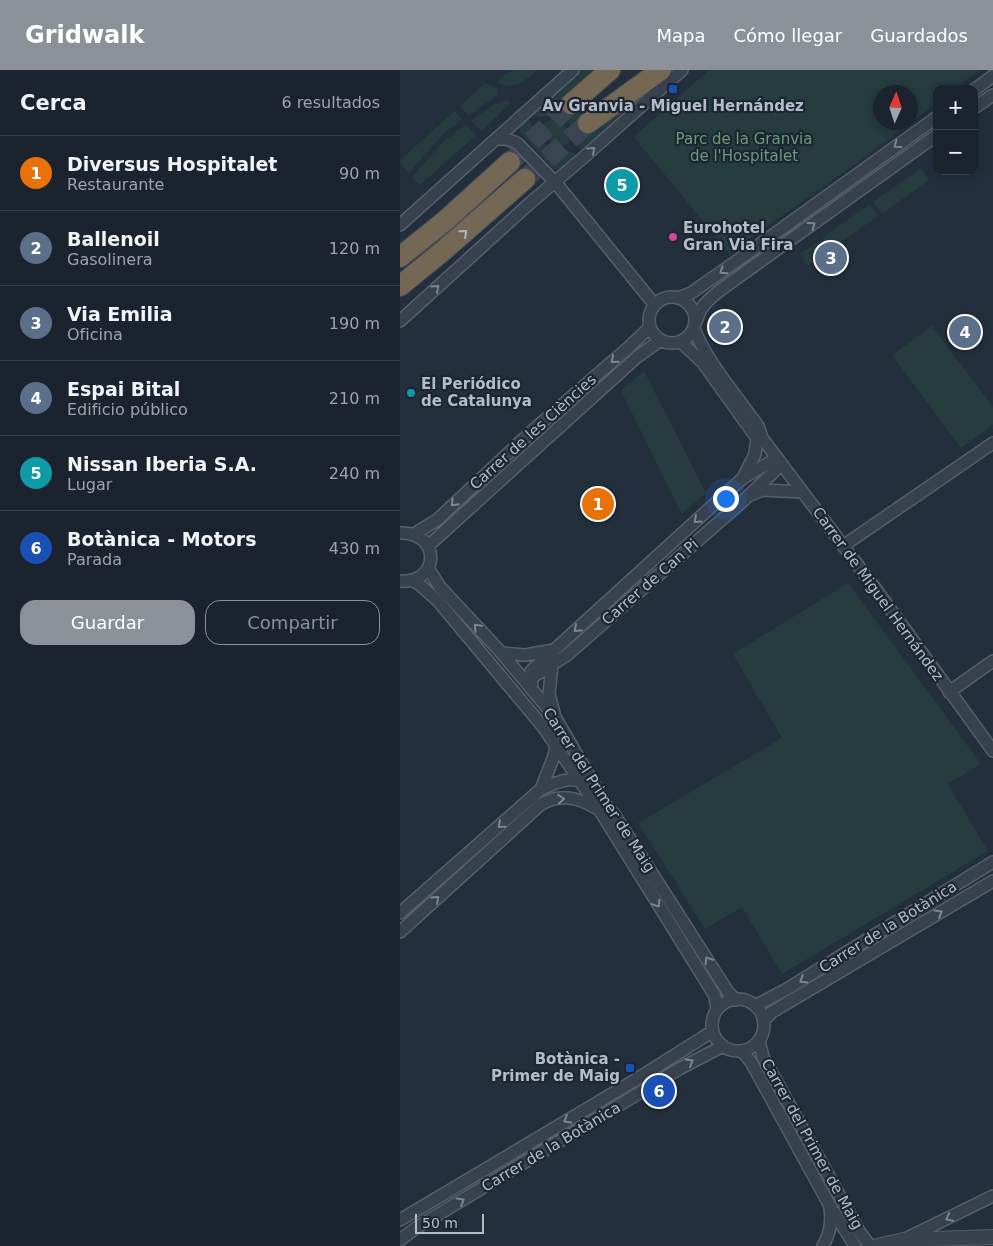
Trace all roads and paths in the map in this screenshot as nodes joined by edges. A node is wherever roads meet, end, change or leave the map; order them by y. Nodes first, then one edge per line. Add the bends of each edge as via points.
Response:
1 (573, 70) edge
2 (601, 70) edge
3 (610, 70) edge
4 (646, 70) edge
5 (661, 70) edge
6 (682, 70) edge
7 (993, 76) edge
8 (978, 87) edge
9 (993, 95) edge
10 (978, 105) edge
11 (933, 120) edge
12 (515, 122) junction
13 (933, 138) edge
14 (497, 139) junction
15 (517, 143) junction
16 (510, 162) tunnel mouth
17 (526, 179) tunnel mouth
18 (555, 182) junction
19 (400, 225) edge
20 (400, 257) edge
21 (400, 286) edge
22 (678, 298) junction
23 (654, 304) junction
24 (400, 321) edge
25 (695, 325) junction
26 (650, 327) junction
27 (661, 340) junction
28 (681, 342) junction
29 (759, 438) junction
30 (993, 443) edge
31 (779, 462) junction
32 (743, 478) junction
33 (802, 492) junction
34 (746, 496) junction
35 (400, 533) edge
36 (414, 534) junction
37 (428, 546) junction
38 (843, 546) junction
39 (428, 568) junction
40 (400, 581) edge
41 (413, 581) junction
42 (554, 650) junction
43 (501, 653) junction
44 (486, 660) junction
45 (993, 661) edge
46 (552, 665) junction
47 (527, 680) junction
48 (949, 692) junction
49 (555, 717) junction
50 (540, 723) junction
51 (556, 744) junction
52 (993, 752) edge
53 (579, 780) junction
54 (541, 790) junction
55 (603, 809) junction
56 (993, 862) edge
57 (993, 881) edge
58 (400, 913) edge
59 (400, 932) edge
60 (736, 1000) junction
61 (755, 1006) junction
62 (718, 1010) junction
63 (764, 1020) junction
64 (713, 1030) junction
65 (759, 1040) junction
66 (723, 1046) junction
67 (742, 1051) junction
68 (993, 1196) edge
69 (830, 1206) junction
70 (400, 1220) edge
71 (993, 1237) edge
72 (904, 1240) junction
73 (402, 1241) edge
74 (823, 1246) edge
75 (854, 1246) edge
76 (870, 1246) edge
77 (877, 1246) edge

1 - 12 street
2 - 3 highway via 571,104
4 - 5 highway via 588,123
18 -> 6 street
7 - 8 street
9 - 10 street
11 -> 22 street via 691,293
12 - 14 street
12 - 15 street
25 -> 13 street via 700,310 712,297
14 - 15 street
14 - 19 street
15 - 18 street
16 - 20 highway
21 -> 17 highway
18 - 23 street
24 -> 18 street
22 - 23 street via 665,298
22 - 25 street via 688,303 694,312
23 - 26 street
25 - 28 street via 689,337
25 - 29 street, Carrer de Miguel Hernández via 698,338 710,358 758,426
26 - 27 street
26 -> 36 street, Carrer de les Ciències via 437,520
27 - 28 street
27 - 37 street, Carrer de les Ciències via 637,357
28 - 29 street, Carrer de Miguel Hernández via 703,363
29 - 31 street, Carrer de Miguel Hernández
29 - 32 street, Carrer de Can Pi
30 - 38 street
31 - 32 street, Carrer de Can Pi
31 - 33 street, Carrer de Miguel Hernández
31 - 34 street, Carrer de Can Pi
32 -> 42 street, Carrer de Can Pi
33 - 34 street, Carrer de Can Pi via 763,490
33 - 38 street, Carrer de Miguel Hernández
34 - 46 street, Carrer de Can Pi
35 - 36 street
36 - 37 street
37 - 39 street via 431,559
38 - 48 street, Carrer de Miguel Hernández
39 - 41 street
43 -> 39 street, Carrer del Primer de Maig via 440,587
40 - 41 street
41 - 44 street, Carrer del Primer de Maig via 438,601
42 - 43 street via 525,655
42 - 47 street, Carrer de Can Pi via 530,671
43 - 47 street, Carrer del Primer de Maig
44 - 47 street via 500,662
44 - 50 street, Carrer del Primer de Maig
45 - 48 street
46 - 47 street, Carrer de Can Pi
46 - 49 street via 549,694
47 - 49 street, Carrer del Primer de Maig
47 - 50 street via 542,710
48 - 52 street, Carrer de Miguel Hernández
49 - 55 street, Carrer del Primer de Maig
50 - 51 street, Carrer del Primer de Maig
51 - 53 street, Carrer del Primer de Maig
51 - 54 street
53 - 54 street via 559,782
53 - 55 street, Carrer del Primer de Maig
54 -> 58 street
59 -> 55 street via 545,802 578,799
60 -> 55 street, Carrer del Primer de Maig via 614,814
55 -> 62 street, Carrer del Primer de Maig via 715,996
56 -> 61 street, Carrer de la Botànica via 787,990
63 -> 57 street, Carrer de la Botànica via 772,1012
60 - 61 street
60 - 62 street via 727,1002
61 - 63 street
62 - 64 street
63 - 65 street
64 - 66 street
64 -> 70 street, Carrer de la Botànica
65 - 67 street
65 - 76 street, Carrer del Primer de Maig via 763,1057
66 - 67 street
73 -> 66 street, Carrer de la Botànica via 679,1069
67 - 69 street, Carrer del Primer de Maig
68 -> 72 street
69 - 74 street, Carrer del Primer de Maig via 831,1228
69 - 75 street, Carrer del Primer de Maig
71 - 72 street
72 - 77 street

